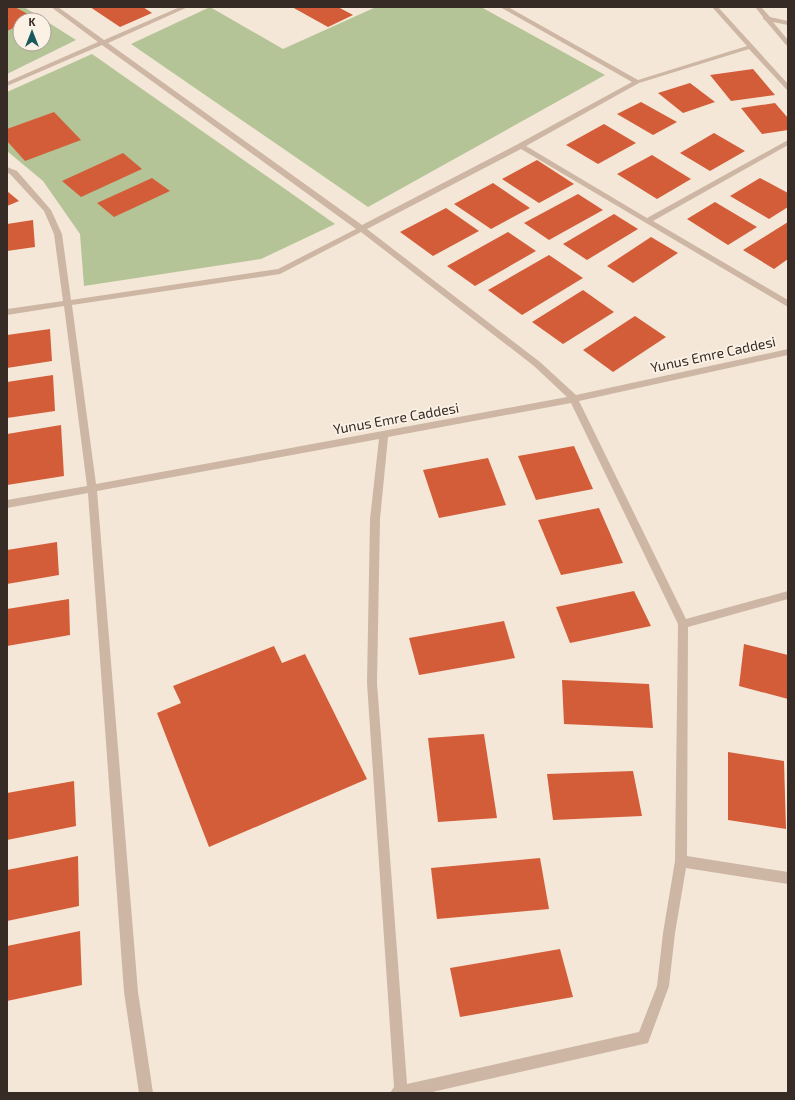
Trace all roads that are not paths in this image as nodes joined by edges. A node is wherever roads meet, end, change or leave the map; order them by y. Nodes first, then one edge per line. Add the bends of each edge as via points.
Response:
1 (54, 7) edge
2 (185, 7) edge
3 (503, 7) edge
4 (715, 7) edge
5 (758, 7) edge
6 (765, 18) junction
7 (788, 23) edge
8 (104, 43) junction
9 (788, 44) edge
10 (750, 47) junction
11 (637, 82) junction
12 (7, 84) edge
13 (788, 88) edge
14 (788, 142) edge
15 (521, 146) junction
16 (7, 169) edge
17 (647, 221) junction
18 (360, 228) junction
19 (67, 304) junction
20 (788, 304) edge
21 (7, 312) edge
22 (788, 352) edge
23 (574, 398) junction
24 (384, 434) junction
25 (92, 488) junction
26 (7, 504) edge
27 (788, 595) edge
28 (683, 624) junction
29 (681, 861) junction
30 (788, 878) edge
31 (146, 1093) edge
32 (399, 1093) edge

1 - 8 street
2 - 8 street
3 - 11 street
4 - 10 street
5 - 6 street
6 - 7 street
6 - 9 street
8 - 12 street
8 - 18 street
10 - 11 street
10 - 13 street
11 - 15 street
14 - 17 street
15 - 17 street
15 - 18 street
16 - 19 street via 14,173 47,210 58,234
17 - 20 street
18 - 19 street via 280,271
18 - 23 street via 537,364
19 - 21 street
19 - 25 street
22 - 23 street, Yunus Emre Caddesi
23 - 24 street, Yunus Emre Caddesi
23 - 28 street
24 - 25 street, Yunus Emre Caddesi
24 - 32 street via 375,518 372,683
25 - 26 street, Yunus Emre Caddesi
25 - 31 street via 132,992
27 - 28 street
28 - 29 street
29 - 30 street
29 - 32 street via 663,986 643,1038

